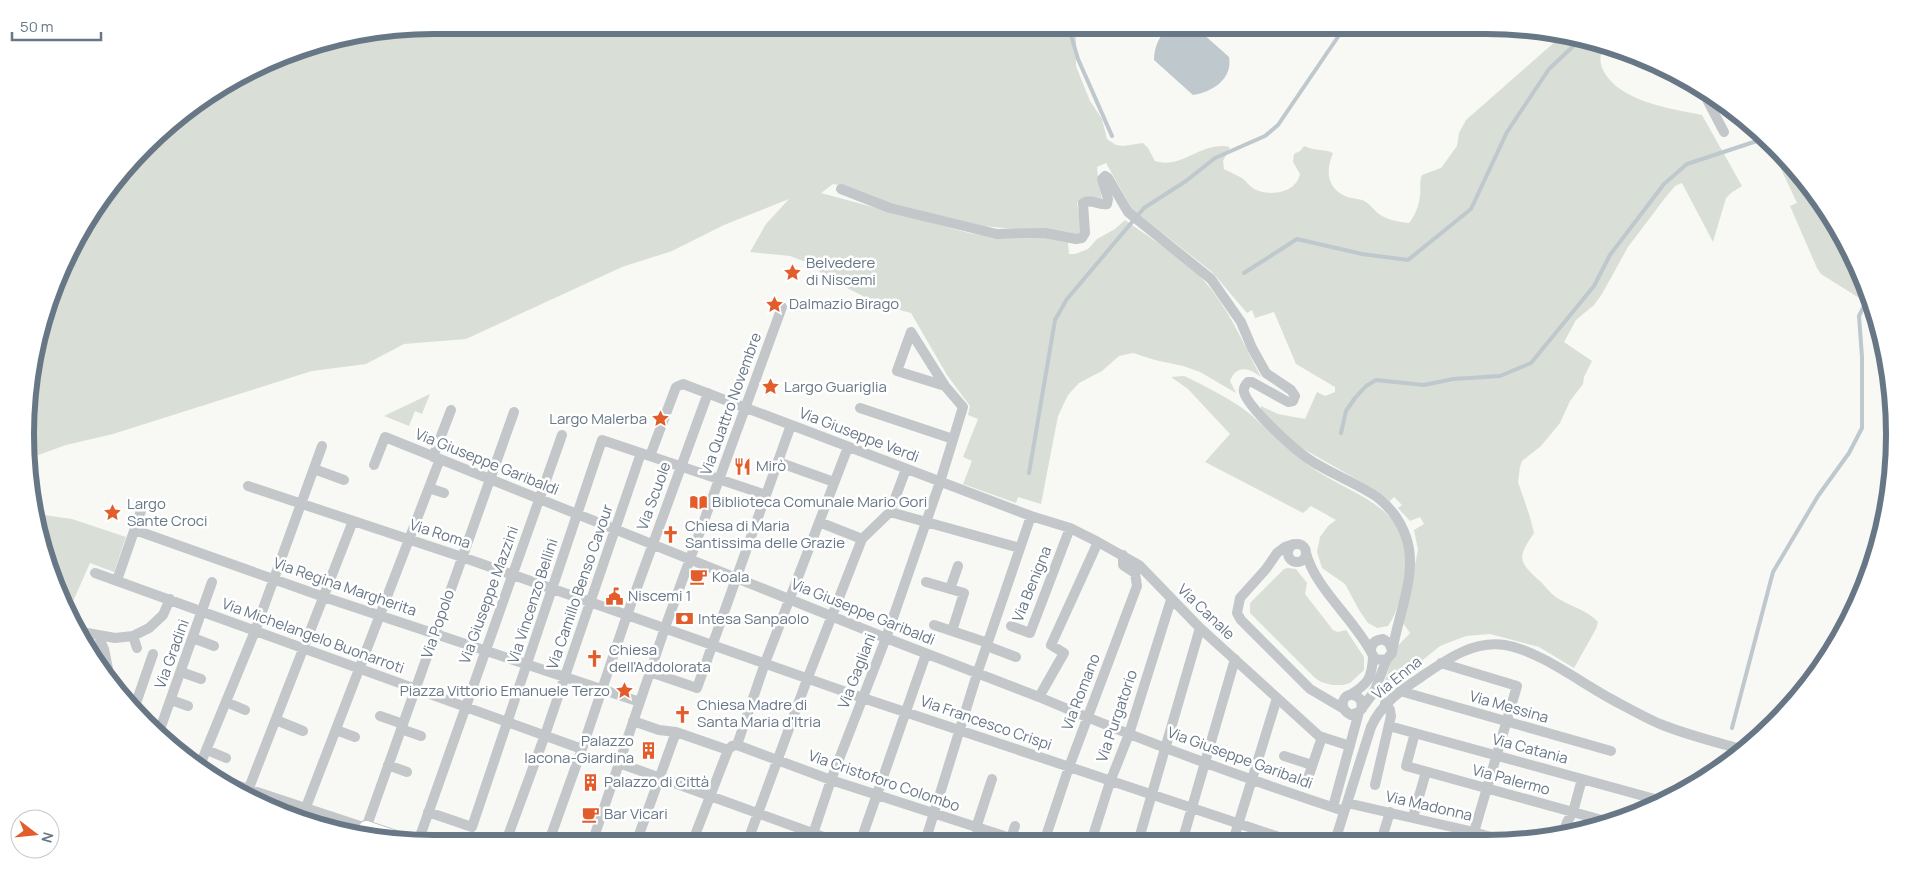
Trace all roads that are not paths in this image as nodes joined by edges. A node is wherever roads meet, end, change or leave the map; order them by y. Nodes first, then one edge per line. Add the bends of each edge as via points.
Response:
1 (1709, 102) edge
2 (1724, 132) dead end
3 (841, 189) dead end
4 (782, 307) dead end
5 (676, 386) joint
6 (945, 386) junction
7 (708, 392) junction
8 (746, 407) junction
9 (860, 408) dead end
10 (451, 410) dead end
11 (514, 412) dead end
12 (791, 425) junction
13 (562, 435) dead end
14 (953, 440) junction
15 (322, 446) dead end
16 (848, 447) junction
17 (646, 454) junction
18 (437, 458) junction
19 (778, 462) junction
20 (374, 465) dead end
21 (681, 466) junction
22 (314, 469) junction
23 (906, 469) junction
24 (720, 479) junction
25 (344, 480) dead end
26 (489, 480) junction
27 (834, 482) junction
28 (940, 482) junction
29 (248, 486) dead end
30 (429, 488) junction
31 (444, 493) dead end
32 (766, 495) junction
33 (540, 500) junction
34 (302, 504) junction
35 (142, 508) dead end
36 (890, 512) junction
37 (576, 514) junction
38 (1031, 516) junction
39 (353, 522) junction
40 (819, 522) junction
41 (926, 522) junction
42 (1070, 528) junction
43 (615, 529) junction
44 (135, 534) junction
45 (862, 539) junction
46 (409, 540) junction
47 (1098, 542) junction
48 (1294, 544) junction
49 (652, 545) junction
50 (1020, 548) junction
51 (1306, 553) junction
52 (1123, 555) junction
53 (462, 557) junction
54 (691, 560) junction
55 (1294, 560) junction
56 (958, 566) dead end
57 (1266, 569) junction
58 (1314, 572) junction
59 (95, 573) dead end
60 (513, 575) junction
61 (736, 578) junction
62 (275, 579) junction
63 (117, 580) junction
64 (212, 582) dead end
65 (926, 582) dead end
66 (553, 589) junction
67 (950, 589) junction
68 (324, 597) junction
69 (170, 599) junction
70 (790, 599) junction
71 (1172, 600) junction
72 (590, 602) junction
73 (203, 612) junction
74 (626, 612) junction
75 (380, 615) junction
76 (832, 615) junction
77 (1398, 621) junction
78 (934, 625) dead end
79 (1011, 626) dead end
80 (668, 627) junction
81 (1200, 628) junction
82 (952, 630) junction
83 (255, 631) junction
84 (86, 633) edge
85 (1360, 633) junction
86 (435, 634) junction
87 (98, 636) junction
88 (133, 636) junction
89 (193, 638) junction
90 (886, 638) junction
91 (1380, 640) junction
92 (712, 645) junction
93 (987, 645) junction
94 (214, 646) dead end
95 (137, 648) dead end
96 (304, 648) junction
97 (486, 650) junction
98 (153, 654) dead end
99 (926, 654) junction
100 (1390, 654) junction
101 (1372, 655) junction
102 (1016, 657) dead end
103 (1234, 659) junction
104 (765, 663) junction
105 (1440, 663) junction
106 (528, 664) junction
107 (107, 665) edge
108 (359, 669) junction
109 (181, 672) junction
110 (650, 672) junction
111 (978, 674) junction
112 (565, 677) junction
113 (808, 677) junction
114 (201, 679) dead end
115 (600, 688) junction
116 (415, 690) junction
117 (1400, 691) junction
118 (1319, 694) junction
119 (1348, 696) junction
120 (1039, 697) junction
121 (863, 698) junction
122 (1276, 698) junction
123 (171, 700) junction
124 (136, 702) edge
125 (226, 702) junction
126 (640, 702) junction
127 (1385, 703) junction
128 (188, 706) dead end
129 (465, 707) junction
130 (245, 710) dead end
131 (1360, 710) junction
132 (906, 711) junction
133 (1345, 711) junction
134 (380, 716) dead end
135 (1087, 718) junction
136 (276, 720) junction
137 (508, 722) junction
138 (1506, 722) junction
139 (637, 723) junction
140 (1389, 726) junction
141 (161, 727) edge
142 (402, 727) junction
143 (336, 730) junction
144 (961, 730) junction
145 (303, 731) dead end
146 (676, 732) junction
147 (1415, 733) junction
148 (1129, 734) junction
149 (420, 736) dead end
150 (545, 736) junction
151 (354, 737) dead end
152 (1322, 737) junction
153 (1350, 746) junction
154 (1165, 747) junction
155 (1735, 747) edge
156 (733, 748) junction
157 (207, 750) junction
158 (580, 750) junction
159 (1611, 751) dead end
160 (1284, 756) dead end
161 (1496, 756) junction
162 (226, 758) dead end
163 (202, 760) edge
164 (778, 760) junction
165 (1206, 761) junction
166 (621, 765) junction
167 (1312, 765) junction
168 (388, 766) junction
169 (1069, 767) junction
170 (406, 772) dead end
171 (1426, 772) junction
172 (660, 777) junction
173 (1308, 778) dead end
174 (992, 779) dead end
175 (1252, 779) junction
176 (1582, 779) junction
177 (832, 780) junction
178 (1110, 782) junction
179 (1375, 785) dead end
180 (1487, 788) junction
181 (249, 790) edge
182 (255, 793) edge
183 (876, 795) junction
184 (1151, 795) junction
185 (711, 796) junction
186 (1653, 799) edge
187 (1333, 807) junction
188 (1346, 807) junction
189 (306, 808) junction
190 (1192, 808) junction
191 (428, 812) junction
192 (1390, 812) junction
193 (1572, 812) junction
194 (304, 813) edge
195 (758, 813) junction
196 (934, 814) junction
197 (1413, 818) junction
198 (1598, 819) edge
199 (1239, 824) junction
200 (1015, 826) dead end
201 (354, 828) edge
202 (976, 828) junction
203 (1566, 828) edge
204 (366, 830) edge
205 (1474, 832) junction
206 (421, 834) edge
207 (508, 835) edge
208 (551, 835) edge
209 (595, 835) edge
210 (639, 835) edge
211 (695, 835) edge
212 (750, 835) edge
213 (806, 835) edge
214 (813, 835) edge
215 (863, 835) edge
216 (927, 835) edge
217 (1000, 835) edge
218 (1012, 835) edge
219 (1046, 835) edge
220 (1093, 835) edge
221 (1140, 835) edge
222 (1184, 835) edge
223 (1235, 835) edge
224 (1271, 835) edge
225 (1337, 835) edge
226 (1383, 835) edge
227 (1484, 835) edge

1 - 2 street
3 - 77 street via 890,208 997,234 1045,233 1076,239 1085,233 1083,203 1107,204 1102,179 1108,178 1128,212 1211,279 1241,322 1266,373 1296,396 1293,402 1288,402 1248,382 1244,393 1256,411 1310,460 1378,498 1400,523 1408,542 1410,560
4 - 8 street, Via Quattro Novembre
5 - 7 street, Via Giuseppe Verdi via 683,384
5 - 17 street, Via Camillo Benso Cavour
6 - 6 street via 930,362 911,332 897,370
6 - 14 street, Via Gagliani via 963,407
7 - 8 street, Via Giuseppe Verdi
7 - 21 street, Via Scuole
8 - 12 street, Via Giuseppe Verdi
8 - 24 street, Via Quattro Novembre
9 - 14 street
10 - 18 street
11 - 26 street, Via Popolo
12 - 16 street, Via Giuseppe Verdi
12 - 19 street
13 - 33 street, Via Giuseppe Mazzini
14 - 28 street, Via Gagliani
15 - 22 street
16 - 23 street, Via Giuseppe Verdi
16 - 27 street
17 - 21 street
17 - 37 street, Via Vincenzo Bellini via 602,440
17 - 43 street, Via Camillo Benso Cavour
18 - 20 street, Via Giuseppe Garibaldi via 385,437
18 - 26 street, Via Giuseppe Garibaldi
18 - 30 street
19 - 27 street
19 - 32 street
21 - 24 street
21 - 49 street, Via Scuole
22 - 25 street
22 - 34 street
23 - 28 street, Via Giuseppe Verdi
23 - 36 street
24 - 32 street
24 - 54 street, Via Quattro Novembre
26 - 33 street, Via Giuseppe Garibaldi
26 - 53 street, Via Popolo
27 - 40 street
28 - 38 street, Via Giuseppe Verdi
28 - 41 street, Via Gagliani
29 - 34 street, Via Roma
30 - 31 street
30 - 46 street
32 - 61 street
33 - 37 street, Via Giuseppe Garibaldi
33 - 60 street, Via Giuseppe Mazzini
34 - 39 street, Via Roma
34 - 62 street
35 - 44 street
36 - 41 street
36 - 45 street
37 - 43 street, Via Giuseppe Garibaldi
37 - 66 street, Via Vincenzo Bellini
38 - 42 street, Via Canale
38 - 50 street
39 - 46 street, Via Roma
39 - 68 street
40 - 45 street
40 - 70 street
41 - 50 street
41 - 90 street, Via Gagliani
42 - 47 street, Via Canale
42 - 79 street, Via Benigna via 1030,634
43 - 49 street, Via Giuseppe Garibaldi
43 - 72 street, Via Camillo Benso Cavour
44 - 62 street, Via Regina Margherita
44 - 63 street
45 - 76 street
46 - 53 street, Via Roma
46 - 75 street
47 - 52 street, Via Canale
47 - 120 street via 1050,645 1064,653
48 - 51 street via 1302,545
48 - 55 street via 1288,550
48 - 57 street via 1277,553
49 - 54 street, Via Giuseppe Garibaldi
49 - 74 street, Via Scuole
50 - 93 street
51 - 55 street via 1304,558
51 - 58 street
52 - 71 street, Via Canale via 1139,565
52 - 135 street, Via Romano via 1123,565 1135,573 1138,581
53 - 60 street, Via Roma
53 - 86 street, Via Popolo
54 - 61 street, Via Giuseppe Garibaldi
54 - 80 street, Via Quattro Novembre
55 - 57 street
55 - 58 street
56 - 67 street
57 - 118 street via 1240,598 1237,613 1310,689
58 - 85 street
59 - 63 street, Via Michelangelo Buonarroti
60 - 66 street, Via Roma
60 - 97 street, Via Giuseppe Mazzini
61 - 70 street, Via Giuseppe Garibaldi
61 - 92 street
62 - 68 street, Via Regina Margherita
62 - 83 street
63 - 69 street, Via Michelangelo Buonarroti
64 - 73 street, Via Gradini
65 - 67 street
66 - 72 street, Via Roma
66 - 106 street, Via Vincenzo Bellini
67 - 82 street via 964,593
68 - 75 street, Via Regina Margherita
68 - 96 street
69 - 73 street, Via Michelangelo Buonarroti
69 - 88 street via 163,615 149,628
70 - 76 street, Via Giuseppe Garibaldi
70 - 104 street
71 - 81 street, Via Canale
71 - 148 street, Via Purgatorio
72 - 74 street, Via Roma
72 - 112 street, Via Camillo Benso Cavour
73 - 83 street, Via Michelangelo Buonarroti
73 - 89 street, Via Gradini
74 - 80 street, Via Roma
74 - 115 street, Via Scuole
75 - 86 street, Via Regina Margherita
75 - 108 street
76 - 90 street, Via Giuseppe Garibaldi
76 - 113 street
77 - 91 street via 1394,629
77 - 100 street
78 - 82 street
80 - 92 street, Via Francesco Crispi
80 - 110 street, Via Quattro Novembre
81 - 103 street, Via Canale
81 - 154 street
82 - 93 street
83 - 96 street, Via Michelangelo Buonarroti
83 - 125 street
84 - 87 street
85 - 91 street
85 - 101 street
86 - 97 street, Via Regina Margherita
86 - 116 street, Via Popolo
87 - 88 street
87 - 107 street
88 - 95 street
89 - 94 street
89 - 109 street, Via Gradini
90 - 99 street, Via Giuseppe Garibaldi
90 - 121 street, Via Gagliani
91 - 100 street via 1389,643
91 - 101 street via 1372,645
92 - 104 street, Via Francesco Crispi
92 - 110 street via 697,688
93 - 102 street
93 - 111 street
96 - 108 street, Via Michelangelo Buonarroti
96 - 136 street
97 - 106 street, Via Regina Margherita
97 - 129 street, Via Giuseppe Mazzini
98 - 124 street
99 - 111 street, Via Giuseppe Garibaldi
99 - 132 street
100 - 101 street via 1380,660
100 - 131 street via 1374,692
101 - 119 street via 1372,675 1368,682
103 - 122 street, Via Canale
103 - 165 street
104 - 113 street, Via Francesco Crispi
104 - 156 street
105 - 117 street, Via Enna
105 - 138 street via 1517,686
105 - 155 street, Via Enna via 1464,650 1485,645 1504,645 1529,652 1660,724
106 - 112 street, Via Regina Margherita
106 - 137 street, Via Vincenzo Bellini
108 - 116 street, Via Michelangelo Buonarroti
108 - 143 street
109 - 114 street
109 - 123 street, Via Gradini
110 - 126 street, Via Quattro Novembre
111 - 120 street, Via Giuseppe Garibaldi
111 - 144 street
112 - 115 street, Via Regina Margherita
112 - 150 street, Via Camillo Benso Cavour
113 - 121 street, Via Francesco Crispi
113 - 164 street
115 - 126 street, Via Regina Margherita
115 - 158 street, Via Scuole
116 - 129 street, Via Michelangelo Buonarroti
116 - 142 street, Via Popolo
117 - 127 street, Via Enna
117 - 138 street, Via Messina
118 - 119 street
118 - 133 street
119 - 131 street via 1360,698
119 - 133 street via 1343,703
120 - 135 street, Via Giuseppe Garibaldi
121 - 132 street, Via Francesco Crispi
121 - 177 street, Via Gagliani
122 - 152 street, Via Canale
122 - 175 street
123 - 128 street
123 - 141 street, Via Gradini
125 - 130 street
125 - 157 street
126 - 139 street, Via Quattro Novembre
127 - 140 street via 1390,710
127 - 188 street, Via Enna via 1371,727
129 - 137 street, Via Michelangelo Buonarroti
129 - 191 street, Via Giuseppe Mazzini
131 - 133 street via 1353,715
131 - 153 street
132 - 144 street, Via Francesco Crispi
132 - 183 street
133 - 153 street
134 - 142 street
135 - 148 street, Via Giuseppe Garibaldi
135 - 169 street, Via Romano
136 - 145 street
136 - 181 street
137 - 150 street, Via Michelangelo Buonarroti
137 - 191 street, Via Vincenzo Bellini via 472,827
138 - 159 street, Via Messina
138 - 161 street
139 - 146 street, Via Cristoforo Colombo
139 - 166 street, Via Quattro Novembre
140 - 147 street, Via Catania
140 - 179 street
142 - 149 street
142 - 168 street, Via Popolo
143 - 151 street
143 - 189 street
144 - 169 street, Via Francesco Crispi
144 - 196 street
146 - 156 street, Via Cristoforo Colombo
146 - 172 street
147 - 161 street, Via Catania
147 - 171 street, Via Palermo via 1406,766
148 - 154 street, Via Giuseppe Garibaldi
148 - 178 street, Via Purgatorio
150 - 158 street, Via Michelangelo Buonarroti
150 - 207 street, Via Camillo Benso Cavour
152 - 153 street, Via Canale
152 - 167 street
153 - 187 street
154 - 165 street, Via Giuseppe Garibaldi
154 - 184 street
156 - 164 street, Via Cristoforo Colombo
156 - 185 street
157 - 162 street
157 - 163 street
158 - 208 street, Via Scuole
160 - 167 street
161 - 176 street, Via Catania
161 - 180 street
164 - 177 street, Via Cristoforo Colombo
164 - 195 street
165 - 175 street, Via Giuseppe Garibaldi
165 - 190 street
166 - 172 street
166 - 209 street, Via Quattro Novembre
167 - 173 street
168 - 170 street
168 - 204 street, Via Popolo
169 - 178 street, Via Francesco Crispi
169 - 219 street, Via Romano
171 - 180 street, Via Palermo
171 - 197 street
172 - 185 street
172 - 210 street
174 - 202 street
175 - 187 street, Via Giuseppe Garibaldi
175 - 199 street
176 - 186 street, Via Catania
176 - 193 street
177 - 183 street, Via Cristoforo Colombo
177 - 214 street, Via Gagliani
178 - 184 street, Via Francesco Crispi
178 - 220 street, Via Purgatorio
180 - 193 street, Via Palermo
180 - 205 street
182 - 189 street
183 - 196 street, Via Cristoforo Colombo
183 - 215 street
184 - 190 street, Via Francesco Crispi
184 - 221 street
185 - 195 street
185 - 211 street
187 - 188 street, Via Giuseppe Garibaldi
188 - 192 street, Via Madonna
188 - 225 street, Via Enna
189 - 194 street
189 - 201 street
190 - 199 street, Via Francesco Crispi
190 - 222 street
191 - 206 street, Via Giuseppe Mazzini
192 - 197 street, Via Madonna
192 - 226 street
193 - 198 street, Via Palermo
193 - 203 street
195 - 212 street
195 - 213 street
196 - 202 street, Via Cristoforo Colombo
196 - 216 street
197 - 205 street, Via Madonna
199 - 223 street
199 - 224 street, Via Francesco Crispi
200 - 218 street
202 - 217 street, Via Cristoforo Colombo
205 - 227 street, Via Madonna

